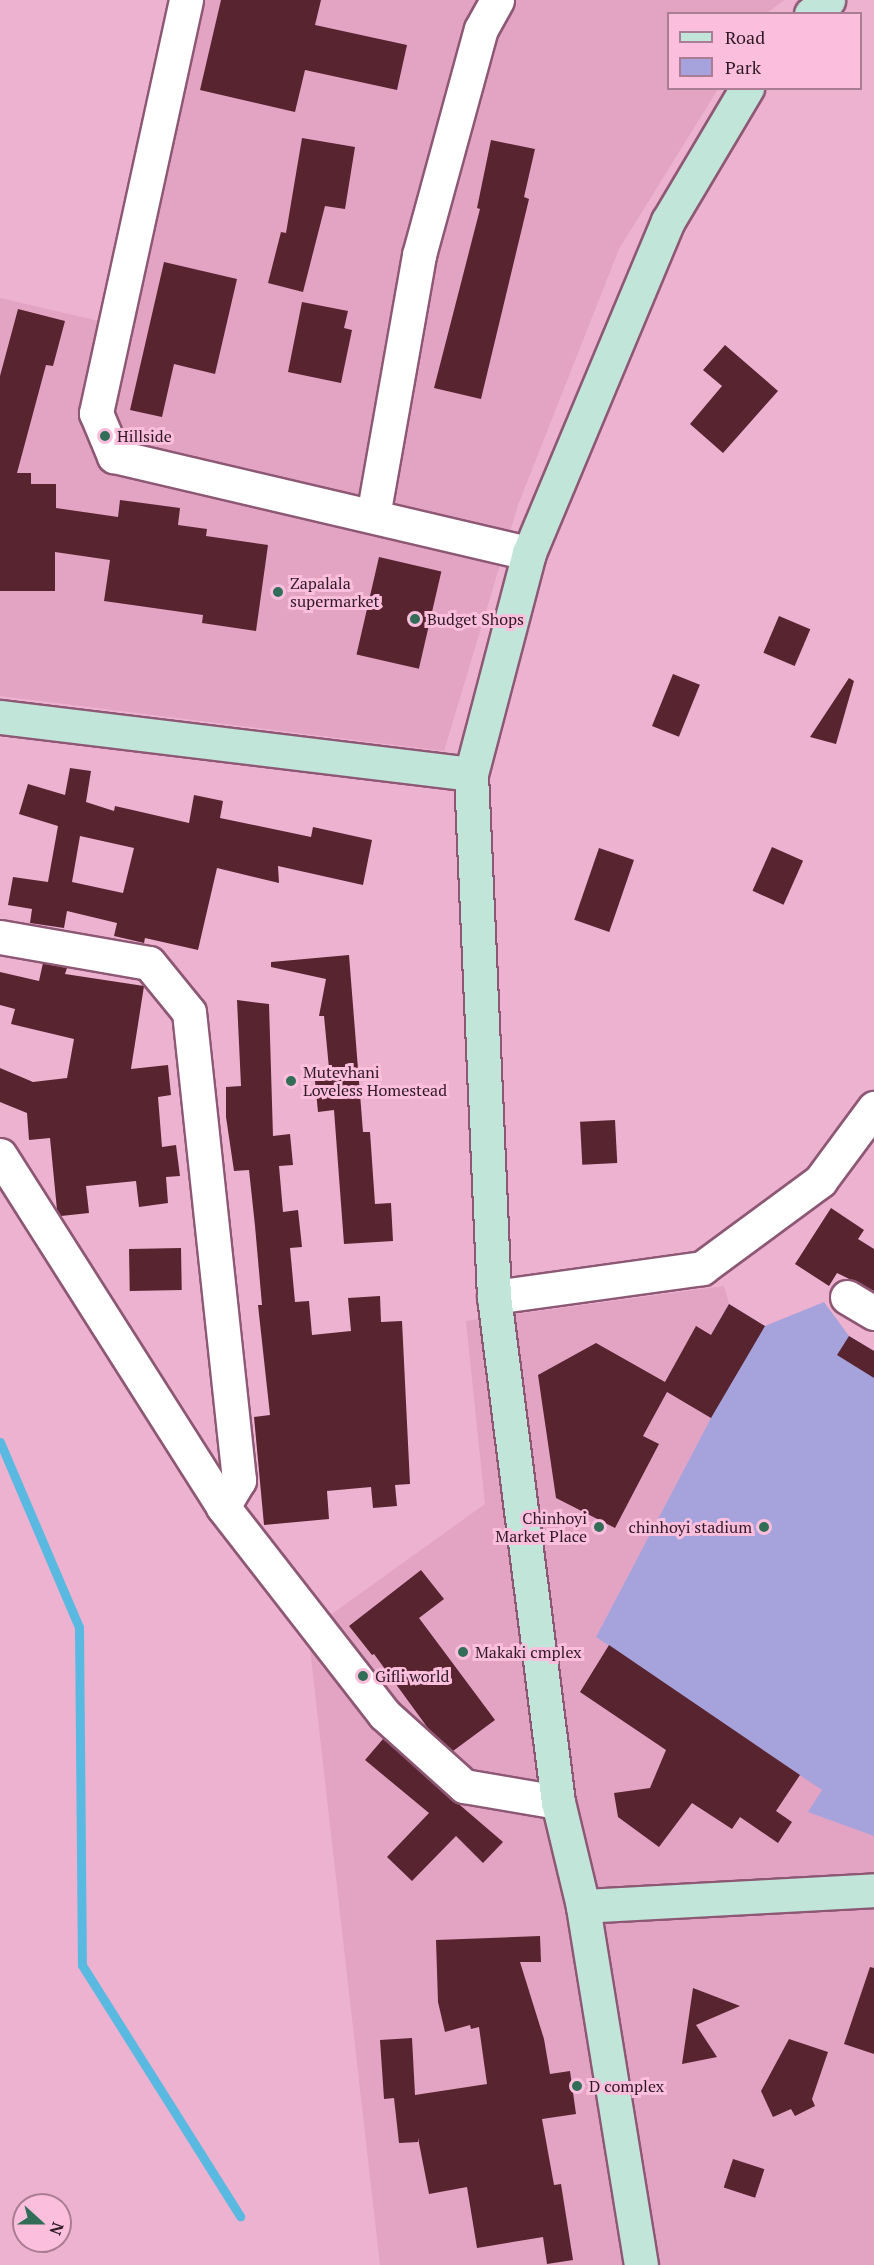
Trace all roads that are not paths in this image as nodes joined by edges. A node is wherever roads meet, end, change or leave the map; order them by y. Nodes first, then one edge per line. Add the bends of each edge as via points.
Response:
1 (186, 0) edge
2 (497, 0) edge
3 (828, 0) edge
4 (813, 12) edge
5 (746, 90) edge
6 (373, 516) junction
7 (529, 553) junction
8 (0, 717) edge
9 (471, 774) junction
10 (0, 937) edge
11 (874, 1108) edge
12 (0, 1155) edge
13 (494, 1297) junction
14 (223, 1507) junction
15 (558, 1802) junction
16 (874, 1890) edge
17 (583, 1906) junction
18 (641, 2265) edge

1 - 6 street via 96,412 114,456
2 - 6 street via 481,29 419,255
3 - 4 street
5 - 7 street via 668,221
6 - 7 street
7 - 9 street
8 - 9 street
9 - 13 street
10 - 14 street via 149,963 189,1012 239,1480
11 - 13 street via 820,1181 702,1268
12 - 14 street
13 - 15 street
14 - 15 street via 384,1714 464,1786
15 - 17 street
16 - 17 street
17 - 18 street

